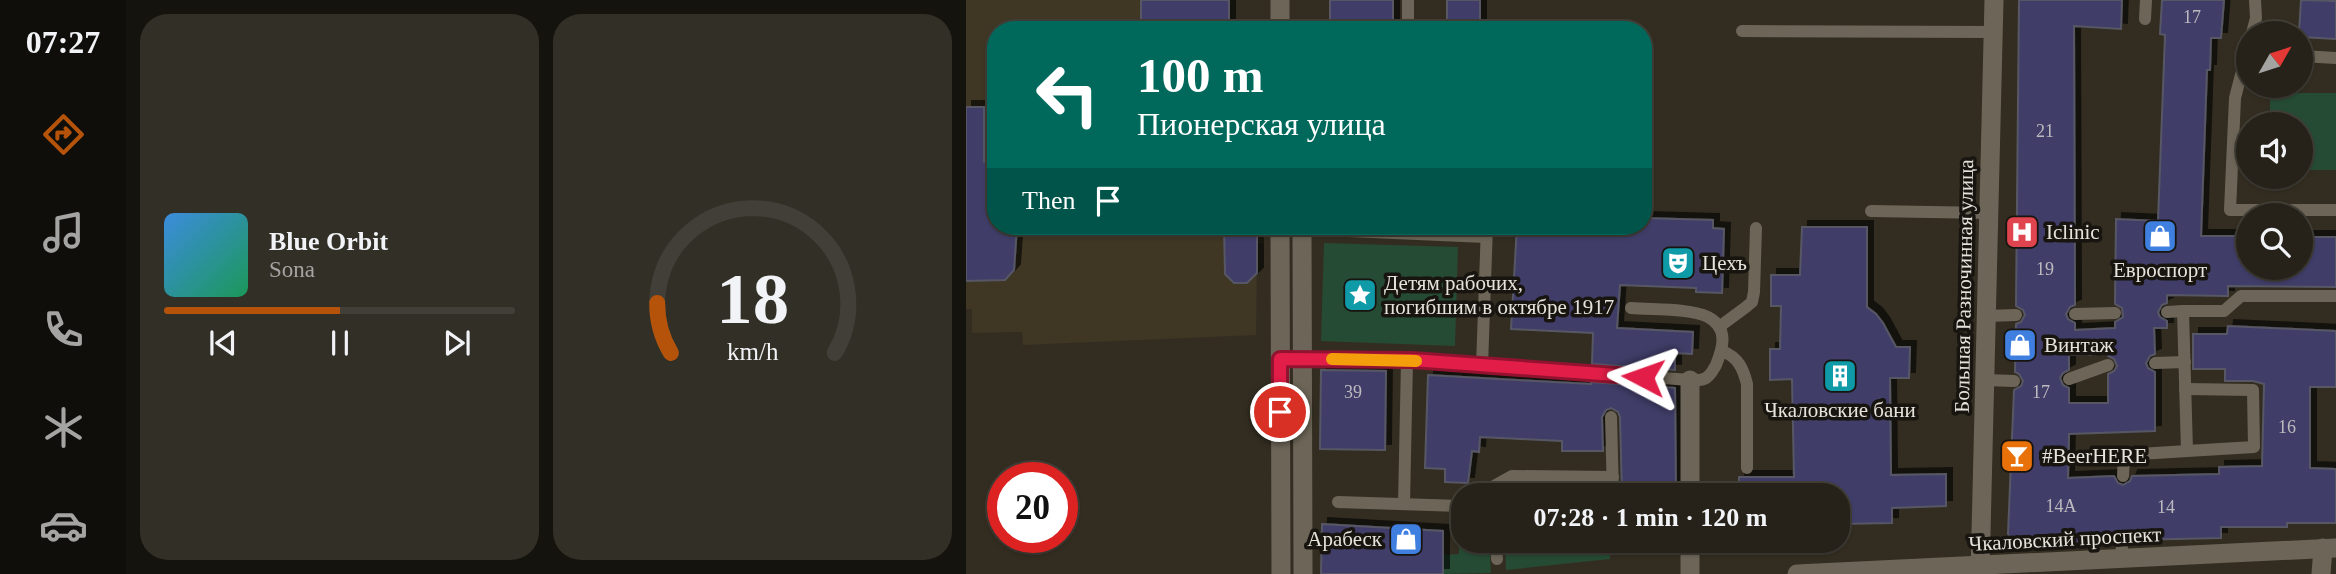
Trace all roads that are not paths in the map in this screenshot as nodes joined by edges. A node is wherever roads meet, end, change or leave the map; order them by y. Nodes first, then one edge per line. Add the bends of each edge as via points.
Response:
1 (1280, 0) edge
2 (1408, 0) edge
3 (1994, 0) edge
4 (2146, 0) edge
5 (2255, 0) edge
6 (2145, 19) dead end
7 (1281, 21) edge
8 (1408, 21) edge
9 (2255, 21) edge
10 (1742, 31) dead end
11 (1994, 32) junction
12 (2314, 57) edge
13 (2336, 58) edge
14 (2236, 94) edge
15 (2336, 210) edge
16 (1871, 211) dead end
17 (1989, 214) junction
18 (1756, 228) dead end
19 (1280, 235) edge
20 (1302, 235) edge
21 (1487, 235) edge
22 (2336, 296) edge
23 (1631, 308) dead end
24 (2183, 311) junction
25 (2167, 312) dead end
26 (2115, 313) dead end
27 (2075, 314) dead end
28 (2016, 315) dead end
29 (1986, 316) junction
30 (1719, 327) junction
31 (1722, 351) junction
32 (1280, 359) junction
33 (1303, 359) junction
34 (1407, 360) junction
35 (2185, 362) junction
36 (2155, 363) dead end
37 (2108, 365) dead end
38 (1482, 366) junction
39 (2069, 379) dead end
40 (1690, 380) junction
41 (1985, 380) junction
42 (2014, 382) dead end
43 (2185, 389) junction
44 (1611, 416) dead end
45 (2187, 451) junction
46 (2124, 455) junction
47 (2088, 457) dead end
48 (1747, 468) dead end
49 (2123, 476) dead end
50 (1613, 477) junction
51 (1501, 483) edge
52 (1613, 483) edge
53 (1690, 483) edge
54 (1338, 502) dead end
55 (1404, 504) junction
56 (1451, 506) edge
57 (2329, 548) edge
58 (1497, 553) edge
59 (1690, 553) edge
60 (1497, 559) dead end
61 (2097, 567) edge
62 (1980, 570) edge
63 (1281, 574) edge
64 (1303, 574) edge
65 (1690, 574) edge
66 (1797, 574) edge
67 (2321, 574) edge

1 - 7 street
2 - 8 lane
3 - 11 street, Большая Разночинная улица
4 - 6 lane
5 - 9 lane
10 - 11 lane
11 - 17 street, Большая Разночинная улица
12 - 13 lane
14 - 15 lane via 2230,210
16 - 17 lane
17 - 29 street, Большая Разночинная улица
18 - 30 lane via 1752,302
19 - 32 street
20 - 33 street
21 - 38 lane
22 - 24 lane via 2241,296 2224,312
23 - 30 lane via 1695,313 1709,317
24 - 25 lane
24 - 35 lane
26 - 27 lane
28 - 29 lane
29 - 41 street, Большая Разночинная улица
30 - 31 lane via 1724,338
31 - 40 lane via 1712,374
31 - 48 lane via 1738,362 1747,384
32 - 33 lane
32 - 63 street
33 - 34 lane
33 - 64 street
34 - 38 lane
34 - 55 lane
35 - 36 lane
35 - 43 lane
37 - 39 lane
38 - 40 lane
40 - 53 street
41 - 42 lane
41 - 62 street, Большая Разночинная улица
43 - 45 lane
43 - 45 lane via 2253,390 2254,447
44 - 50 lane
45 - 46 lane
46 - 47 lane
46 - 49 lane
50 - 51 lane via 1513,476
50 - 52 lane
54 - 55 lane
55 - 56 lane
57 - 61 street, Чкаловский проспект via 2122,550
57 - 67 street
58 - 60 lane
59 - 65 street
61 - 62 street, Чкаловский проспект
62 - 66 street, Чкаловский проспект

